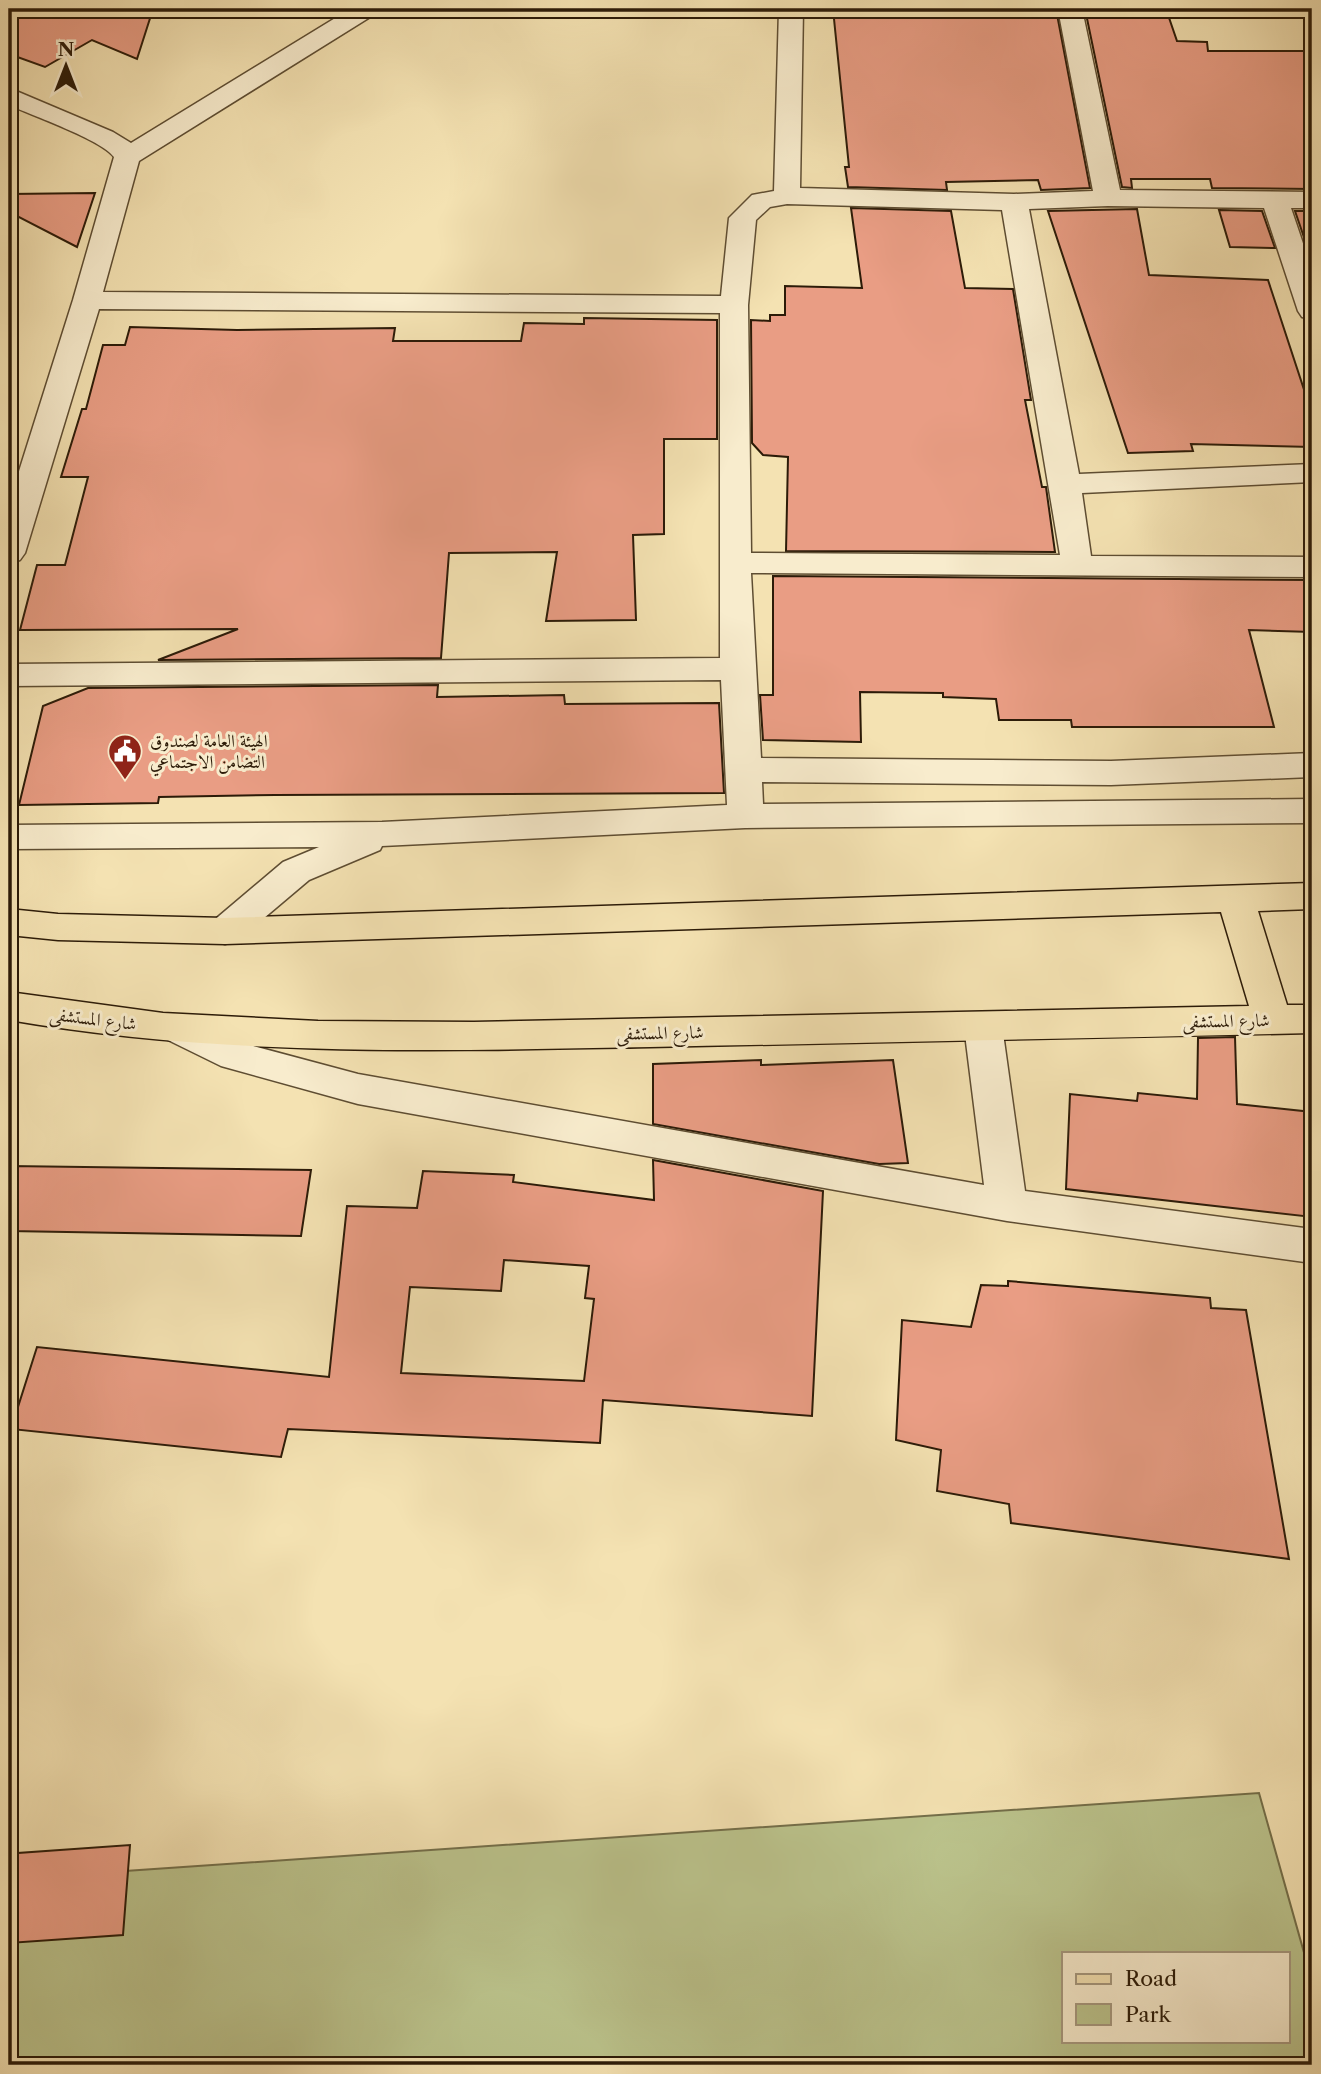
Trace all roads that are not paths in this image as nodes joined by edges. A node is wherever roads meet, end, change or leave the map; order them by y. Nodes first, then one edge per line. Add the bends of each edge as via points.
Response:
1 (366, 9) edge
2 (791, 9) edge
3 (1070, 9) edge
4 (9, 96) edge
5 (127, 157) junction
6 (787, 196) junction
7 (1108, 198) junction
8 (1275, 200) junction
9 (1312, 200) edge
10 (1014, 202) junction
11 (87, 300) junction
12 (734, 305) junction
13 (1312, 311) edge
14 (1312, 473) edge
15 (1065, 484) junction
16 (9, 553) edge
17 (735, 562) junction
18 (1077, 565) junction
19 (1312, 567) edge
20 (737, 669) junction
21 (9, 675) edge
22 (1312, 765) edge
23 (746, 771) junction
24 (1312, 811) edge
25 (745, 816) junction
26 (382, 834) junction
27 (9, 837) edge
28 (1312, 897) edge
29 (1236, 899) junction
30 (9, 922) edge
31 (225, 931) junction
32 (9, 1006) edge
33 (1272, 1020) junction
34 (1312, 1020) edge
35 (983, 1026) junction
36 (182, 1030) junction
37 (1007, 1205) junction
38 (1312, 1246) edge

1 - 5 street
2 - 6 street
3 - 7 street
4 - 5 street via 104,137 119,145
5 - 11 street
6 - 10 street
6 - 12 street via 761,201 743,218
7 - 8 street
7 - 10 street
8 - 9 street
8 - 13 street
10 - 15 street
11 - 12 street
11 - 16 street
12 - 17 street
14 - 15 street
15 - 18 street
17 - 18 street
17 - 20 street
18 - 19 street
20 - 21 street
20 - 23 street
22 - 23 street via 1111,773
23 - 25 street
24 - 25 street
25 - 26 street
26 - 27 street
26 - 31 street via 296,872
28 - 29 main road
29 - 31 main road
29 - 33 main road
30 - 31 main road
32 - 36 main road, شارع المستشفى
33 - 34 main road, شارع المستشفى
33 - 35 main road, شارع المستشفى
35 - 36 main road, شارع المستشفى via 378,1038
35 - 37 street
36 - 37 street via 235,1056 358,1089
37 - 38 street

